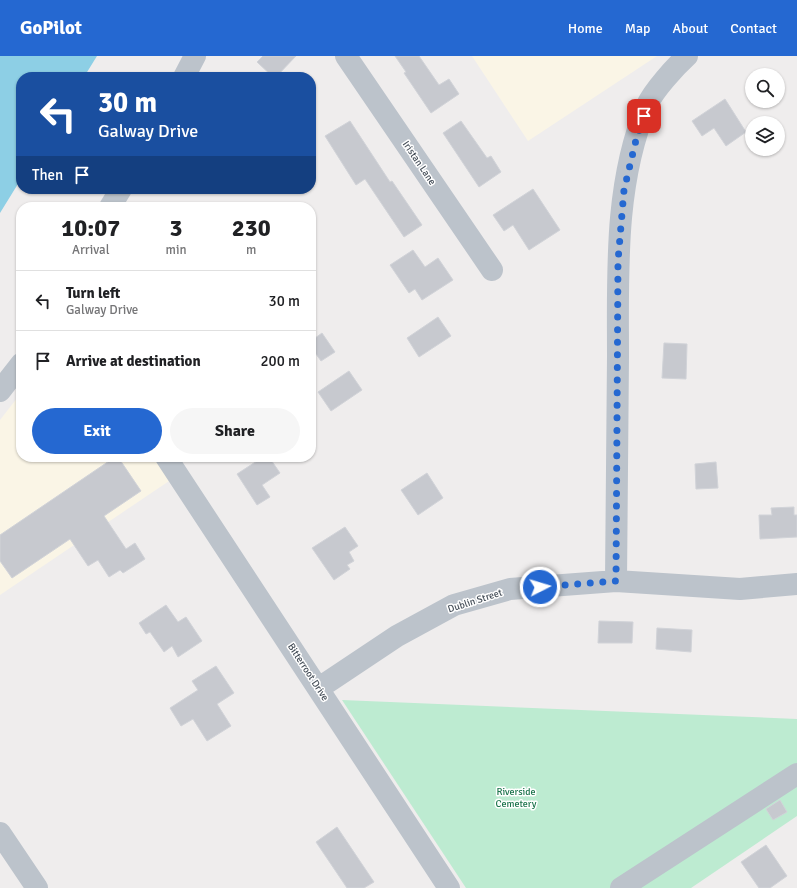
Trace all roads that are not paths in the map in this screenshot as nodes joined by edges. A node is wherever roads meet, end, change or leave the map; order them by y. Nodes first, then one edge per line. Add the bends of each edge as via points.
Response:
1 (195, 56) edge
2 (346, 56) edge
3 (687, 56) edge
4 (187, 72) edge
5 (492, 270) dead end
6 (16, 370) edge
7 (0, 391) edge
8 (169, 462) edge
9 (616, 581) junction
10 (797, 584) edge
11 (319, 688) junction
12 (797, 759) edge
13 (797, 773) edge
14 (0, 833) edge
15 (37, 888) edge
16 (449, 888) edge
17 (621, 888) edge

1 - 4 street
2 - 5 street, Iristan Lane
3 - 9 street via 648,104 624,190 618,261
6 - 7 street
8 - 11 street, Bitterroot Drive
9 - 10 street, Dublin Street via 740,589
9 - 11 street, Dublin Street via 510,590 454,605 396,636
11 - 16 street, Bitterroot Drive
12 - 13 street
13 - 17 street
14 - 15 street

